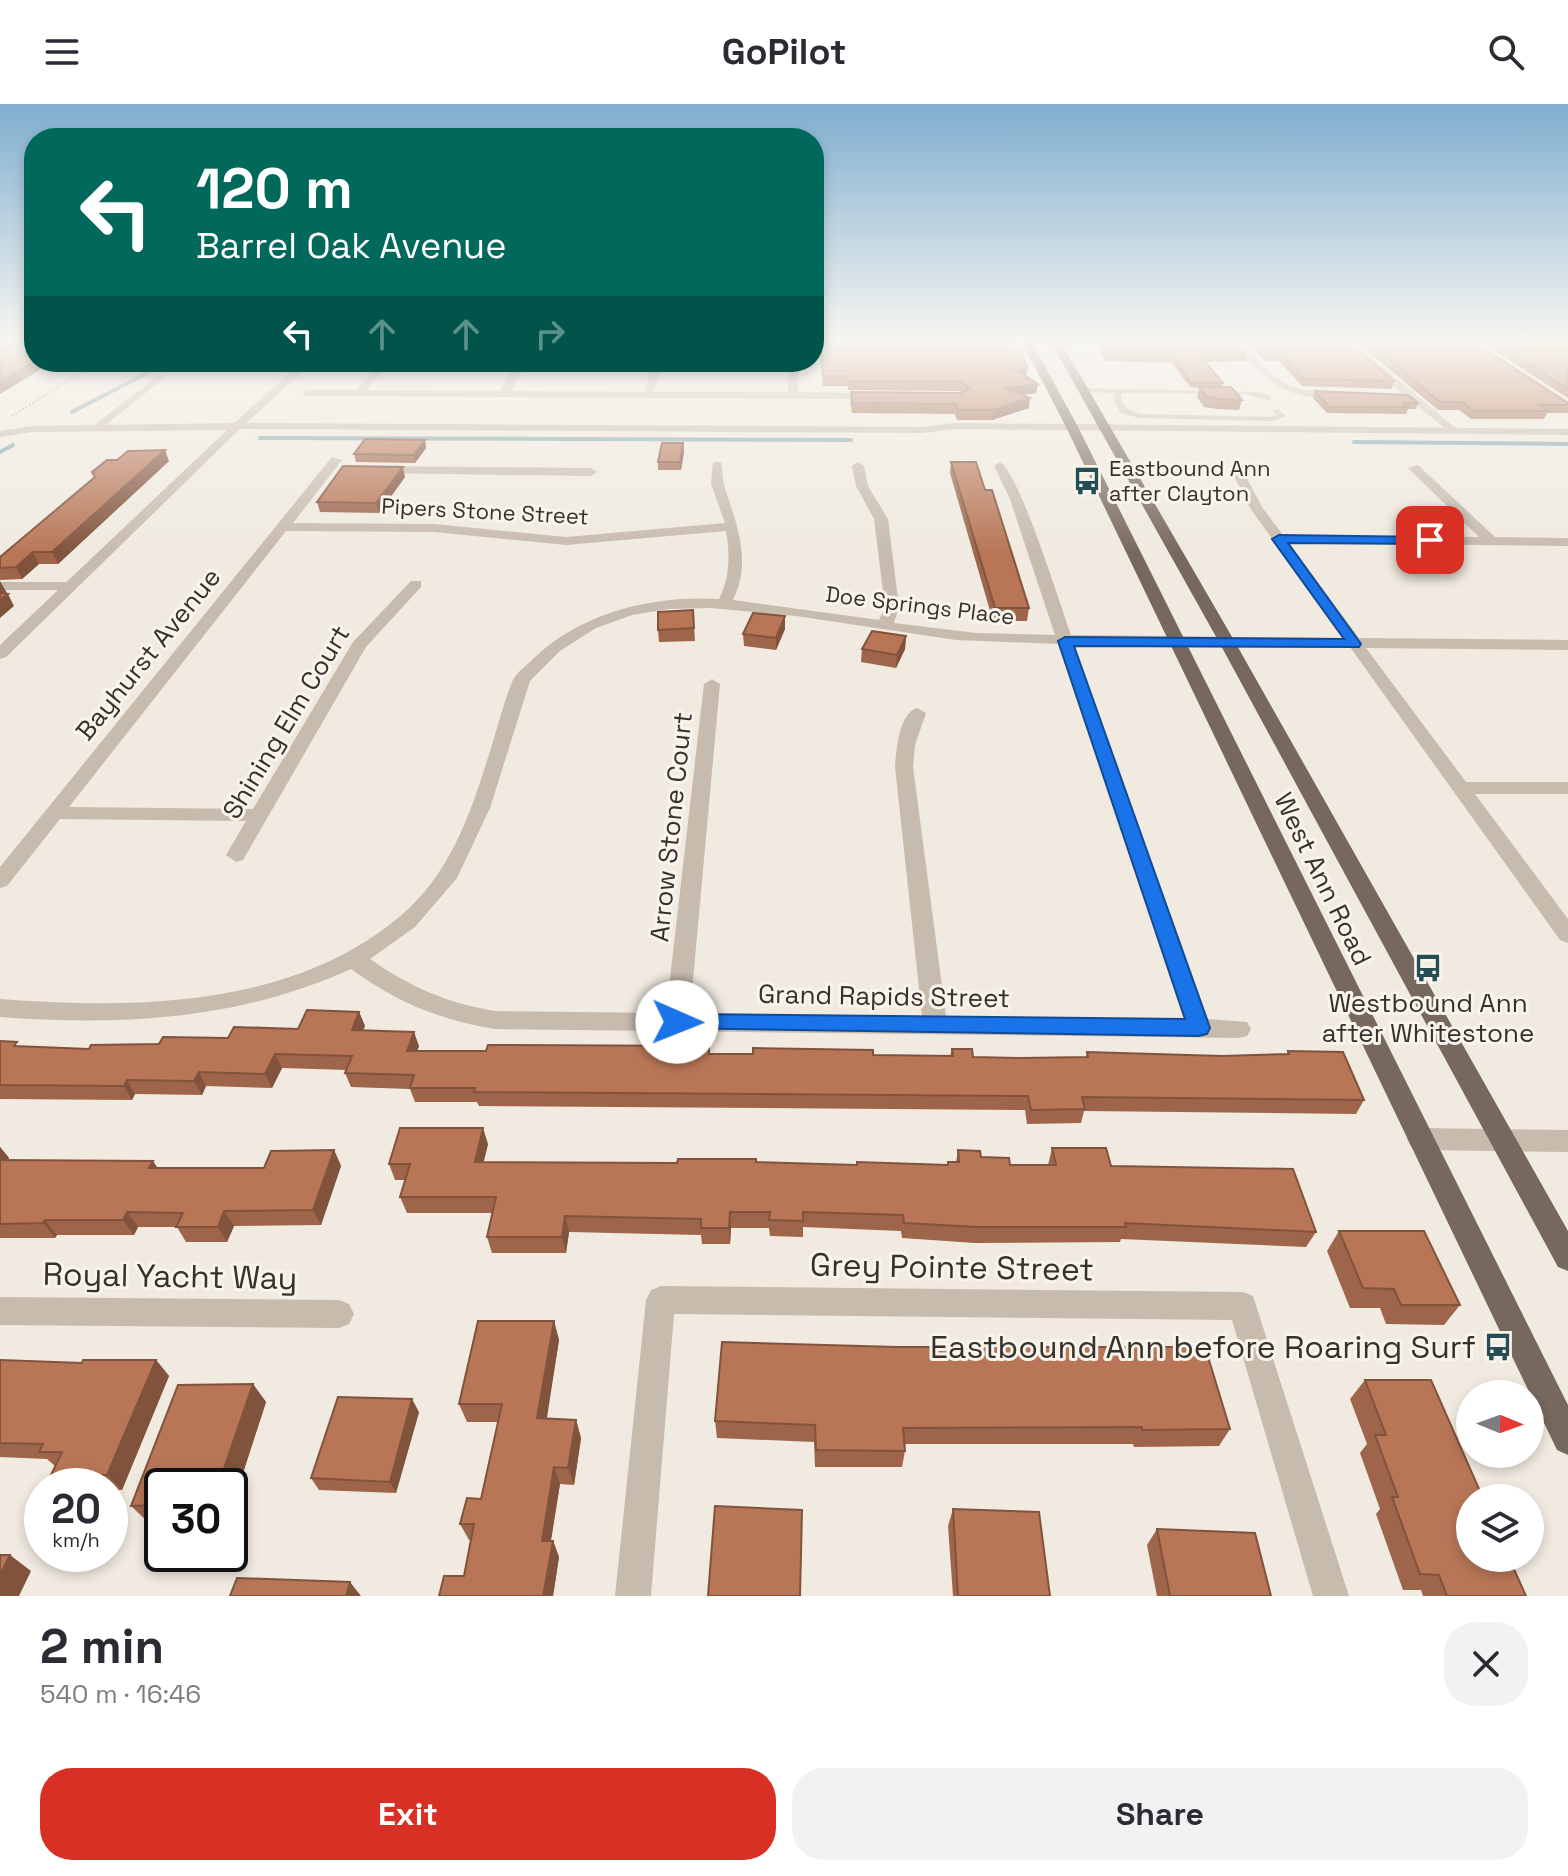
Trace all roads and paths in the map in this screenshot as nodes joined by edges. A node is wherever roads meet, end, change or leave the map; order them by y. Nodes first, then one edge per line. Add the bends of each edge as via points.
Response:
1 (115, 414) edge
2 (251, 414) edge
3 (1064, 414) edge
4 (1099, 414) edge
5 (1140, 414) edge
6 (1250, 414) edge
7 (1280, 414) edge
8 (1433, 414) edge
9 (1190, 416) joint
10 (1213, 417) junction
11 (1253, 417) junction
12 (3, 423) edge
13 (237, 426) junction
14 (32, 429) junction
15 (95, 429) junction
16 (1454, 431) junction
17 (1074, 432) junction
18 (1568, 432) edge
19 (1110, 433) junction
20 (0, 434) edge
21 (1226, 434) junction
22 (717, 465) dead end
23 (336, 466) dead end
24 (858, 466) dead end
25 (1000, 466) dead end
26 (1236, 468) dead end
27 (1414, 468) dead end
28 (372, 470) edge
29 (591, 472) dead end
30 (732, 526) junction
31 (283, 527) junction
32 (1279, 539) junction
33 (1491, 541) junction
34 (1568, 542) edge
35 (416, 584) dead end
36 (0, 586) edge
37 (70, 586) junction
38 (725, 602) junction
39 (885, 626) junction
40 (1065, 641) junction
41 (1175, 641) junction
42 (1227, 642) junction
43 (1354, 644) junction
44 (1568, 645) edge
45 (0, 654) edge
46 (712, 684) dead end
47 (917, 713) dead end
48 (1460, 788) junction
49 (1568, 788) edge
50 (54, 813) junction
51 (260, 815) junction
52 (236, 855) dead end
53 (0, 881) edge
54 (1568, 935) edge
55 (352, 958) junction
56 (0, 1008) edge
57 (677, 1022) junction
58 (935, 1025) junction
59 (1199, 1028) junction
60 (1239, 1029) dead end
61 (1420, 1139) junction
62 (1502, 1140) junction
63 (1568, 1141) edge
64 (1568, 1258) edge
65 (0, 1311) edge
66 (339, 1314) dead end
67 (1568, 1439) edge
68 (633, 1596) edge
69 (1331, 1596) edge

1 - 15 lane
2 - 13 street
3 - 17 main road, West Ann Road
4 - 19 main road, West Ann Road
5 - 9 lane
6 - 11 lane
7 - 11 lane via 1280,418
8 - 16 lane
9 - 10 lane
10 - 11 lane
10 - 21 lane
12 - 14 street
13 - 15 street
13 - 17 street via 922,430 952,436
13 - 37 street
14 - 15 street
14 - 20 street
16 - 18 street
16 - 21 street
17 - 19 street
17 - 41 main road, West Ann Road
19 - 21 street
19 - 42 main road, West Ann Road
22 - 30 street via 716,487
23 - 31 street, Bayhurst Avenue
24 - 39 street via 862,486 881,519 892,607
25 - 40 street
26 - 32 street
27 - 33 street
28 - 29 street
30 - 31 street, Pipers Stone Street via 566,541 434,528
30 - 38 street via 732,589
31 - 50 street, Bayhurst Avenue
32 - 33 street
32 - 43 street
33 - 34 street
35 - 51 street, Shining Elm Court via 359,645
36 - 37 street
37 - 45 street
38 - 39 street, Doe Springs Place
38 - 55 street, Doe Springs Place via 655,606 606,619 541,656 522,679 473,825 447,878 400,929
39 - 40 street, Doe Springs Place via 961,637
40 - 41 street, Doe Springs Place
40 - 59 street
41 - 42 street, Doe Springs Place
41 - 61 main road, West Ann Road
42 - 43 street, Doe Springs Place
42 - 62 main road, West Ann Road
43 - 44 street, Doe Springs Place
43 - 48 street
46 - 57 street, Arrow Stone Court
47 - 58 street via 904,767
48 - 49 street
48 - 54 street
50 - 51 street
50 - 53 street, Bayhurst Avenue
51 - 52 street, Shining Elm Court
55 - 56 street, Doe Springs Place via 297,983 216,1005 175,1010
55 - 57 street, Grand Rapids Street via 394,989 458,1015
57 - 58 street, Grand Rapids Street
58 - 59 street, Grand Rapids Street
59 - 60 street, Grand Rapids Street
61 - 62 street
61 - 67 main road, West Ann Road
62 - 63 street
62 - 64 main road, West Ann Road
65 - 66 street, Royal Yacht Way
68 - 69 street, Grey Pointe Street via 661,1300 1243,1306

